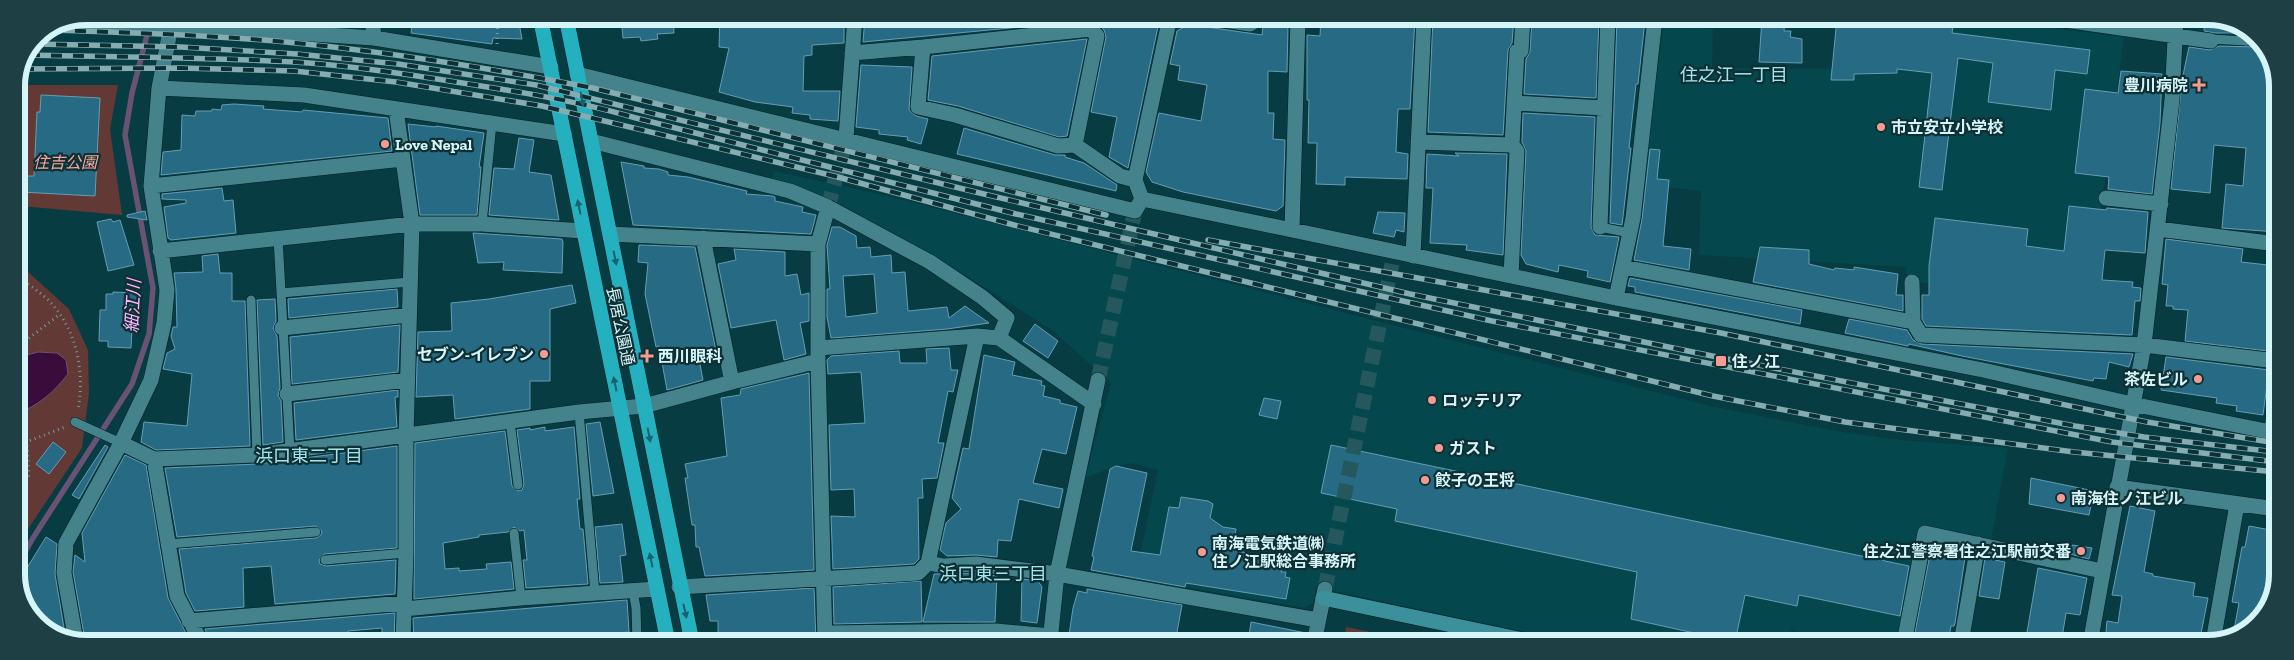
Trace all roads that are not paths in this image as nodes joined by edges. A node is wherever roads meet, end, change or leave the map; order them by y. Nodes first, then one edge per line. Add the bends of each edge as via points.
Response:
1 (168, 25) edge
2 (202, 25) edge
3 (292, 25) edge
4 (373, 25) edge
5 (542, 25) edge
6 (568, 25) edge
7 (854, 25) edge
8 (1168, 25) edge
9 (1298, 25) edge
10 (1424, 25) edge
11 (1523, 25) edge
12 (1608, 25) edge
13 (1654, 25) edge
14 (2097, 25) edge
15 (2176, 25) edge
16 (292, 33) junction
17 (2175, 37) junction
18 (374, 38) junction
19 (2248, 40) edge
20 (2211, 41) joint
21 (923, 47) junction
22 (852, 53) junction
23 (551, 67) junction
24 (577, 74) junction
25 (160, 88) junction
26 (1514, 103) junction
27 (1604, 108) junction
28 (396, 109) junction
29 (492, 123) junction
30 (564, 134) junction
31 (846, 138) junction
32 (591, 141) junction
33 (1418, 142) junction
34 (1075, 145) junction
35 (1512, 145) junction
36 (402, 159) junction
37 (1135, 180) junction
38 (150, 186) junction
39 (2106, 198) dead end
40 (1142, 199) junction
41 (2162, 204) junction
42 (828, 207) junction
43 (412, 224) junction
44 (482, 224) junction
45 (1600, 227) joint
46 (2158, 229) junction
47 (1292, 230) junction
48 (584, 231) junction
49 (1630, 233) junction
50 (610, 234) junction
51 (278, 238) junction
52 (703, 238) junction
53 (2269, 243) edge
54 (818, 244) junction
55 (160, 252) junction
56 (1413, 256) junction
57 (1623, 267) junction
58 (1511, 276) junction
59 (410, 282) junction
60 (1912, 282) dead end
61 (281, 293) junction
62 (1616, 298) junction
63 (251, 300) dead end
64 (409, 315) junction
65 (1913, 322) junction
66 (282, 328) junction
67 (977, 336) junction
68 (999, 338) junction
69 (2144, 345) junction
70 (818, 355) junction
71 (2269, 360) edge
72 (407, 380) junction
73 (1098, 380) tunnel mouth
74 (732, 382) junction
75 (287, 394) junction
76 (1094, 404) junction
77 (2132, 404) junction
78 (644, 406) junction
79 (620, 409) junction
80 (579, 412) junction
81 (510, 421) junction
82 (75, 422) road end
83 (2269, 432) edge
84 (406, 435) junction
85 (121, 443) junction
86 (290, 450) junction
87 (257, 455) junction
88 (154, 459) junction
89 (518, 485) dead end
90 (2117, 487) junction
91 (2237, 504) junction
92 (2269, 508) edge
93 (316, 532) dead end
94 (514, 533) dead end
95 (168, 544) junction
96 (1978, 544) junction
97 (406, 553) junction
98 (325, 560) dead end
99 (928, 563) junction
100 (2102, 571) junction
101 (1057, 574) junction
102 (824, 578) junction
103 (680, 587) junction
104 (657, 589) junction
105 (633, 591) junction
106 (594, 592) junction
107 (521, 598) junction
108 (404, 606) junction
109 (1318, 620) junction
110 (189, 621) junction
111 (75, 634) edge
112 (2214, 634) edge
113 (197, 635) edge
114 (403, 635) edge
115 (637, 635) edge
116 (667, 635) edge
117 (697, 635) edge
118 (825, 635) edge
119 (944, 635) edge
120 (1023, 635) edge
121 (1050, 635) edge
122 (1315, 635) edge
123 (1502, 635) edge
124 (1906, 635) edge
125 (1963, 635) edge
126 (2091, 635) edge

1 - 25 street
2 - 16 street
3 - 16 lane
4 - 18 street
5 - 23 highway, 長居公園通
6 - 24 highway, 長居公園通
7 - 22 street
8 - 37 street
9 - 47 street
10 - 33 street
11 - 26 street via 1521,51 1517,51
12 - 27 street
13 - 49 street
14 - 17 street
15 - 17 street
16 - 18 street
17 - 20 street
17 - 41 street
18 - 23 street
19 - 20 lane
21 - 22 street
21 - 34 street via 918,107 1058,146
21 - 34 street via 1091,29 1097,36
22 - 31 street
23 - 30 highway, 長居公園通
24 - 31 street
24 -> 32 highway, 長居公園通
25 - 28 street via 304,95
25 - 38 street
26 - 27 street
26 - 35 street
27 - 45 street
28 - 29 street
28 - 36 street
29 - 30 street
29 - 44 lane
48 -> 30 highway, 長居公園通
31 - 40 street via 1135,211
32 - 42 street via 790,191
32 - 50 highway, 長居公園通
33 - 35 street
33 - 56 street
34 - 37 street via 1120,176
35 - 58 street via 1517,151
36 - 38 street
36 - 43 street
37 - 40 street
38 - 55 street
39 - 41 street
40 - 47 street
41 - 46 street
42 - 54 street
42 - 68 street via 930,262 982,297 1007,318
43 - 44 street
43 - 51 street
43 - 59 street
44 - 48 street
45 - 49 lane
46 - 53 street
46 - 69 street
47 - 56 street via 1394,258
79 -> 48 highway, 長居公園通
49 - 57 street
50 - 52 street
50 -> 78 highway, 長居公園通
51 - 55 street
51 - 61 lane
52 - 54 street
52 - 74 street
54 - 70 street
55 - 85 street via 167,290 164,323 152,380
56 - 58 street
57 - 62 street
57 - 65 street
58 - 62 street
59 - 61 lane
59 - 64 street
60 - 65 street
61 - 66 lane
62 - 77 street via 2008,375
63 - 87 lane
64 - 66 street
64 - 72 street
65 - 69 street via 1921,335
66 - 75 lane
67 - 68 street
67 - 70 street
67 - 99 street
68 - 76 street
69 - 71 street
69 - 77 street
70 - 74 street
70 - 102 street
72 - 75 street
72 - 84 street
73 - 76 street
74 - 78 street
75 - 86 lane
76 - 101 street
77 - 83 street
77 - 90 street
78 - 79 street
78 -> 103 highway, 長居公園通
79 - 80 street
104 -> 79 highway, 長居公園通
80 - 81 street
80 - 106 lane
81 - 84 street
81 - 89 lane
82 - 85 lane
84 - 86 street
84 - 97 street
85 - 88 street
85 - 111 street via 66,543 64,573
86 - 87 street
87 - 88 street
88 - 95 street
90 - 91 street
90 - 100 street
91 - 92 street
91 - 112 street
93 - 95 lane
94 - 107 lane
95 - 110 street via 177,596
96 - 100 street
96 - 124 street via 1925,533
96 - 125 street
97 - 98 lane
97 - 108 street
99 - 101 street via 944,566 976,564
99 - 102 street via 918,573
100 - 126 street
101 - 109 street
101 - 121 street
102 - 103 street
102 - 118 street
103 -> 117 highway, 長居公園通
104 - 105 street
104 - 116 highway, 長居公園通
105 - 106 street
105 - 115 lane
106 - 107 street
107 - 108 street
108 - 110 street
108 - 114 street
109 - 122 street
109 - 123 street via 1324,594
110 - 113 street
119 - 120 street via 996,631

